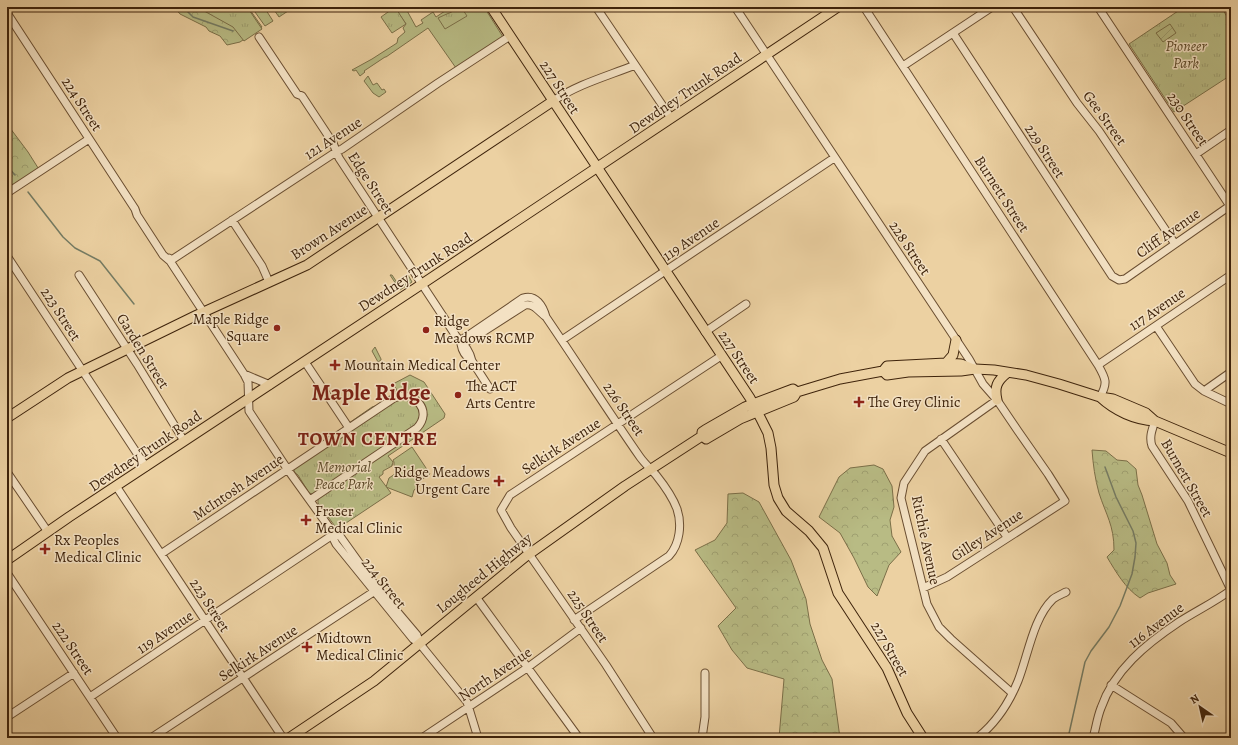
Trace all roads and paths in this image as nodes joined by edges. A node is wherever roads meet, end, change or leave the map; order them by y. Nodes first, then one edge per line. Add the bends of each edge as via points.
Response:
1 (491, 7) edge
2 (596, 7) edge
3 (735, 7) edge
4 (838, 7) edge
5 (864, 7) edge
6 (992, 7) edge
7 (1013, 7) edge
8 (1098, 7) edge
9 (7, 13) edge
10 (953, 33) junction
11 (510, 36) junction
12 (259, 37) dead end
13 (767, 55) junction
14 (635, 65) junction
15 (903, 66) junction
16 (553, 101) junction
17 (671, 118) junction
18 (1231, 130) edge
19 (91, 142) junction
20 (336, 152) junction
21 (1196, 154) junction
22 (834, 158) junction
23 (597, 168) junction
24 (7, 193) edge
25 (1231, 206) edge
26 (378, 217) junction
27 (232, 220) junction
28 (1175, 244) junction
29 (7, 256) edge
30 (170, 261) junction
31 (665, 272) junction
32 (79, 275) dead end
33 (1231, 275) edge
34 (1119, 280) joint
35 (269, 282) junction
36 (422, 284) junction
37 (746, 304) dead end
38 (203, 312) junction
39 (546, 317) junction
40 (1156, 326) junction
41 (705, 332) junction
42 (562, 340) junction
43 (956, 340) junction
44 (461, 342) junction
45 (127, 350) junction
46 (721, 356) junction
47 (305, 362) junction
48 (946, 363) junction
49 (1098, 365) junction
50 (974, 369) junction
51 (82, 371) junction
52 (883, 371) junction
53 (1231, 372) edge
54 (1007, 373) junction
55 (244, 374) junction
56 (270, 385) junction
57 (490, 389) dead end
58 (1204, 391) junction
59 (1100, 398) junction
60 (248, 399) junction
61 (996, 400) junction
62 (1229, 403) dead end
63 (755, 408) junction
64 (7, 418) edge
65 (1155, 421) junction
66 (618, 424) junction
67 (349, 428) junction
68 (941, 439) junction
69 (184, 441) junction
70 (1231, 453) edge
71 (146, 466) junction
72 (288, 470) junction
73 (651, 470) junction
74 (7, 472) edge
75 (116, 486) junction
76 (310, 500) junction
77 (1065, 501) joint
78 (501, 510) joint
79 (48, 532) junction
80 (334, 534) junction
81 (1007, 537) junction
82 (161, 554) junction
83 (529, 554) junction
84 (7, 560) edge
85 (7, 573) edge
86 (923, 588) junction
87 (376, 590) junction
88 (1231, 590) edge
89 (1066, 592) dead end
90 (476, 597) junction
91 (205, 620) junction
92 (574, 620) junction
93 (580, 628) junction
94 (420, 644) junction
95 (527, 668) junction
96 (74, 673) junction
97 (705, 673) dead end
98 (243, 678) junction
99 (1111, 685) junction
100 (1012, 693) junction
101 (90, 697) junction
102 (468, 708) junction
103 (7, 717) edge
104 (117, 738) edge
105 (151, 738) edge
106 (283, 738) edge
107 (289, 738) edge
108 (422, 738) edge
109 (478, 738) edge
110 (579, 738) edge
111 (653, 738) edge
112 (702, 738) edge
113 (923, 738) edge
114 (977, 738) edge
115 (1093, 738) edge
116 (1184, 738) edge

1 - 11 main road, 227 Street
2 - 14 street
3 - 13 street, 228 Street
4 - 13 main road, Dewdney Trunk Road
5 - 15 street, Burnett Street
6 - 10 street
7 - 28 street, Gee Street
8 - 21 street, 230 Street
9 - 19 street, 224 Street
10 - 15 street
10 - 34 street, 229 Street via 1112,276
11 - 16 main road, 227 Street
11 - 20 street, 121 Avenue
12 - 20 street, Edge Street via 297,94 302,96 333,143
13 - 17 main road, Dewdney Trunk Road
13 - 22 street, 228 Street
14 - 16 street, Brown Avenue via 574,88
14 - 17 street
15 - 49 street, Burnett Street
16 - 23 main road, 227 Street
16 - 26 main road, Brown Avenue
17 - 23 main road, Dewdney Trunk Road
18 - 21 street
19 - 24 street
19 - 30 street, 224 Street via 163,255
20 - 26 street, Edge Street
20 - 27 street, 121 Avenue
21 - 25 street, 230 Street
22 - 31 street, 119 Avenue
22 - 43 street, 228 Street
23 - 31 main road, 227 Street
23 - 36 main road, Dewdney Trunk Road
25 - 28 street, Cliff Avenue
26 - 35 main road, Brown Avenue via 308,265
26 - 36 street, Edge Street
27 - 30 street, 121 Avenue
27 - 35 street via 262,266
28 - 34 street, Cliff Avenue via 1125,279
29 - 51 street, 223 Street
30 - 38 street, 224 Street
31 - 41 main road, 227 Street
31 - 42 street, 119 Avenue
32 - 45 street, Garden Street
33 - 40 street, 117 Avenue
35 - 38 main road, Brown Avenue
36 - 44 street, Edge Street
36 - 47 main road, Dewdney Trunk Road
37 - 41 street
38 - 45 main road, Brown Avenue
38 - 55 street, 224 Street
39 - 42 street, 226 Street
39 - 44 street via 533,306 525,305 472,339
39 - 44 street, 226 Street via 538,301 530,297 523,298
40 - 49 street, 117 Avenue
40 - 58 street via 1195,384
41 - 46 main road, 227 Street
42 - 66 street, 226 Street
43 - 48 main road via 953,355
43 - 50 street, 228 Street
44 - 57 street, Edge Street via 468,359 472,361
45 - 51 main road, Brown Avenue
45 - 69 street, Garden Street
46 - 63 main road, 227 Street
46 - 66 street, Selkirk Avenue
47 - 56 main road, Dewdney Trunk Road
47 - 67 street
48 - 50 main road, Lougheed Highway via 961,364
48 - 52 main road, Lougheed Highway via 887,366
49 - 59 street, Burnett Street via 1106,382
50 - 52 main road, Lougheed Highway via 887,375
50 - 54 main road, Lougheed Highway
50 - 61 street, 228 Street
51 - 64 main road, Brown Avenue
51 - 71 street, 223 Street
52 - 63 main road, Lougheed Highway via 834,380 797,392 793,389
53 - 58 street
54 - 59 main road, Lougheed Highway via 1059,384
54 - 61 main road via 996,384
55 - 56 street
55 - 60 street, 224 Street via 248,382
56 - 60 main road, Dewdney Trunk Road
58 - 62 street
59 - 65 main road, Lougheed Highway via 1125,403 1146,413
60 - 69 main road, Dewdney Trunk Road
60 - 72 street, 224 Street via 249,412
61 - 68 street, Ritchie Avenue
61 - 77 street, 228 Street
63 - 73 main road, Lougheed Highway via 736,412 705,430 702,436
63 - 113 main road, 227 Street via 769,439 778,498 786,511 809,531 822,548 838,592 887,668 907,713
65 - 70 main road, Lougheed Highway
65 - 88 street, Burnett Street via 1150,439 1152,446 1188,501
66 - 73 street, 226 Street
66 - 78 street, Selkirk Avenue via 510,495
67 - 72 street, McIntosh Avenue
67 - 76 street, McIntosh Avenue via 397,397 413,398 422,409 420,423 416,429
68 - 81 street
68 - 86 street, Ritchie Avenue via 925,451 910,473 904,483 901,498
69 - 71 main road, Dewdney Trunk Road
71 - 75 main road, Dewdney Trunk Road
72 - 76 street, 224 Street
72 - 82 street, McIntosh Avenue
73 - 83 main road, Lougheed Highway
73 - 92 street, 226 Street via 678,512 679,529 674,549 667,558
74 - 79 street
75 - 79 main road, Dewdney Trunk Road
75 - 82 street, 223 Street
76 - 80 street, 224 Street
77 - 81 street, Gilley Avenue
78 - 83 street, 225 Street
79 - 84 main road, Dewdney Trunk Road
80 - 87 street, 224 Street via 334,540
80 - 91 street, 119 Avenue
81 - 86 street, Gilley Avenue via 941,581
82 - 91 street, 223 Street
83 - 90 main road, Lougheed Highway
83 - 92 street, 225 Street
85 - 96 street, 222 Street
86 - 100 street, Ritchie Avenue via 931,614 943,631
87 - 94 street, 224 Street via 413,639
87 - 98 street, Selkirk Avenue
88 - 99 street, 116 Avenue via 1152,642 1129,663
89 - 100 street via 1053,599 1041,616
90 - 94 main road, Lougheed Highway
90 - 95 street
91 - 98 street, 223 Street
91 - 101 street, 119 Avenue
92 - 93 street, 225 Street
93 - 95 street, North Avenue
93 - 111 street, 225 Street
94 - 102 street, 224 Street via 465,700
94 - 107 main road, Lougheed Highway via 369,685
95 - 102 street, North Avenue
95 - 110 street
96 - 101 street, 222 Street
96 - 103 street
97 - 112 street via 705,717
98 - 105 street, Selkirk Avenue
98 - 106 street, 223 Street
99 - 115 street, 116 Avenue via 1100,709
99 - 116 street via 1171,723
100 - 114 street via 997,718
101 - 104 street, 222 Street
102 - 108 street, North Avenue
102 - 109 street, 224 Street

